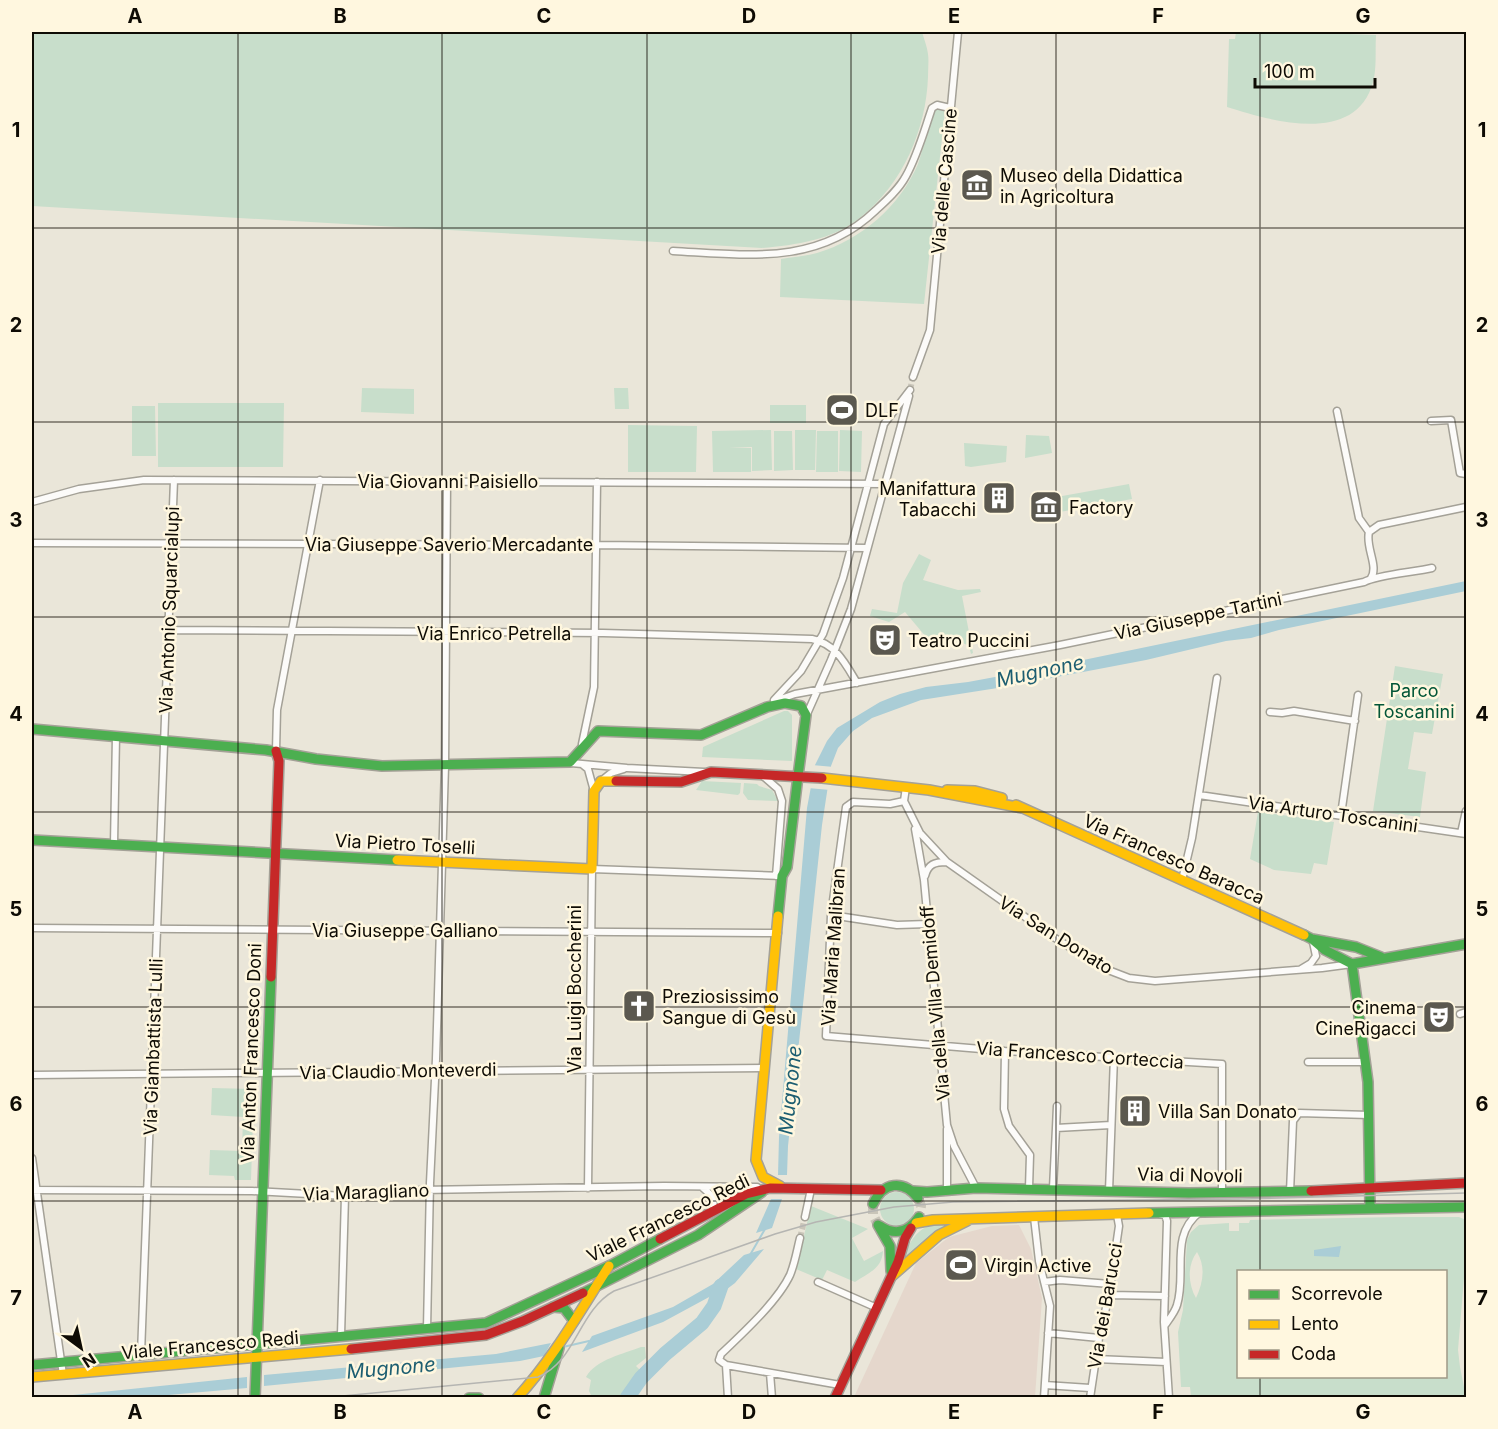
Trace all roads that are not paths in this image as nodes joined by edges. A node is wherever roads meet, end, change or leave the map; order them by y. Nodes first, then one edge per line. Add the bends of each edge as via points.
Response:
1 (957, 32) edge
2 (950, 108) junction
3 (673, 251) dead end
4 (913, 378) tunnel mouth
5 (1337, 411) dead end
6 (1431, 421) dead end
7 (1467, 474) edge
8 (174, 480) junction
9 (320, 480) junction
10 (447, 481) junction
11 (597, 482) junction
12 (868, 483) junction
13 (885, 484) junction
14 (32, 502) edge
15 (1467, 507) edge
16 (1369, 532) junction
17 (32, 543) edge
18 (172, 543) junction
19 (309, 544) junction
20 (446, 545) junction
21 (596, 545) junction
22 (851, 547) junction
23 (867, 548) junction
24 (1432, 568) dead end
25 (1371, 578) junction
26 (168, 630) junction
27 (292, 632) junction
28 (446, 633) junction
29 (596, 633) junction
30 (820, 640) junction
31 (835, 650) junction
32 (1216, 678) dead end
33 (857, 683) junction
34 (817, 692) junction
35 (1358, 695) dead end
36 (767, 707) junction
37 (1270, 712) dead end
38 (806, 715) junction
39 (1355, 721) junction
40 (32, 729) edge
41 (117, 736) junction
42 (164, 740) junction
43 (581, 749) junction
44 (276, 751) junction
45 (570, 762) junction
46 (582, 764) junction
47 (445, 766) junction
48 (627, 768) junction
49 (711, 772) junction
50 (760, 774) junction
51 (802, 776) junction
52 (601, 781) junction
53 (906, 787) junction
54 (594, 791) junction
55 (1199, 795) junction
56 (904, 801) junction
57 (1467, 811) edge
58 (1341, 816) junction
59 (914, 822) junction
60 (1464, 833) edge
61 (32, 840) edge
62 (114, 844) junction
63 (160, 848) junction
64 (275, 854) junction
65 (947, 862) junction
66 (442, 863) junction
67 (592, 869) junction
68 (779, 876) junction
69 (924, 880) junction
70 (1182, 880) junction
71 (831, 915) junction
72 (928, 924) junction
73 (32, 928) edge
74 (157, 929) junction
75 (273, 929) junction
76 (440, 930) junction
77 (592, 931) junction
78 (778, 933) junction
79 (1312, 939) junction
80 (1467, 944) edge
81 (1377, 956) junction
82 (1352, 964) junction
83 (1300, 970) junction
84 (938, 1046) junction
85 (1005, 1052) junction
86 (1114, 1057) junction
87 (1308, 1062) dead end
88 (1366, 1062) junction
89 (764, 1068) junction
90 (591, 1069) junction
91 (436, 1071) junction
92 (267, 1072) junction
93 (152, 1074) junction
94 (32, 1075) edge
95 (1057, 1106) dead end
96 (1369, 1115) junction
97 (947, 1125) junction
98 (1111, 1125) junction
99 (1056, 1128) junction
100 (32, 1158) edge
101 (1467, 1183) edge
102 (771, 1186) junction
103 (701, 1187) junction
104 (588, 1188) junction
105 (812, 1188) junction
106 (976, 1188) junction
107 (1029, 1188) junction
108 (1053, 1188) junction
109 (1369, 1188) junction
110 (34, 1190) edge
111 (430, 1190) junction
112 (855, 1190) junction
113 (881, 1190) junction
114 (947, 1190) junction
115 (146, 1191) junction
116 (1109, 1191) junction
117 (262, 1192) junction
118 (1222, 1192) junction
119 (1290, 1192) junction
120 (345, 1196) junction
121 (1370, 1207) junction
122 (1466, 1207) edge
123 (1203, 1211) junction
124 (712, 1213) junction
125 (1158, 1213) junction
126 (1117, 1215) junction
127 (805, 1217) tunnel mouth
128 (1034, 1217) junction
129 (979, 1218) junction
130 (915, 1223) junction
131 (800, 1238) tunnel mouth
132 (609, 1266) junction
133 (891, 1278) junction
134 (818, 1282) dead end
135 (1044, 1282) junction
136 (1110, 1284) junction
137 (596, 1286) junction
138 (1109, 1295) junction
139 (1165, 1296) junction
140 (553, 1307) junction
141 (876, 1308) junction
142 (574, 1321) junction
143 (1165, 1325) junction
144 (427, 1329) junction
145 (1048, 1333) junction
146 (342, 1335) junction
147 (1099, 1338) junction
148 (258, 1344) junction
149 (141, 1354) junction
150 (257, 1358) junction
151 (1096, 1359) junction
152 (550, 1361) junction
153 (62, 1362) junction
154 (1166, 1362) junction
155 (32, 1365) edge
156 (726, 1365) junction
157 (770, 1372) junction
158 (63, 1375) junction
159 (32, 1377) edge
160 (840, 1385) junction
161 (1045, 1385) junction
162 (1090, 1388) junction
163 (255, 1395) edge
164 (469, 1398) edge
165 (479, 1398) edge
166 (518, 1398) edge
167 (544, 1398) edge
168 (728, 1398) edge
169 (772, 1398) edge
170 (835, 1398) edge
171 (1044, 1398) edge
172 (1090, 1398) edge
173 (1169, 1398) edge

1 - 2 street, Via delle Cascine
2 - 3 street via 932,108 921,145 905,178 887,200 829,243 758,256
2 - 4 street, Via delle Cascine via 930,330
5 - 16 street via 1359,518
6 - 7 street via 1451,420 1460,473
8 - 9 street, Via Giovanni Paisiello
8 - 14 street, Via Giovanni Paisiello via 98,485
8 - 18 street, Via Antonio Squarcialupi
9 - 10 street, Via Giovanni Paisiello
9 - 19 street
10 - 11 street, Via Giovanni Paisiello
10 - 20 street
11 - 12 street, Via Giovanni Paisiello
11 - 21 street
12 - 13 street
12 - 13 street via 885,421 910,390
12 - 22 street
13 - 23 street
15 - 16 street via 1379,525
16 - 25 street via 1374,572
17 - 18 street, Via Giuseppe Saverio Mercadante
18 - 19 street, Via Giuseppe Saverio Mercadante
18 - 26 street, Via Antonio Squarcialupi
19 - 20 street, Via Giuseppe Saverio Mercadante
19 - 27 street
20 - 21 street, Via Giuseppe Saverio Mercadante
20 - 28 street
21 - 22 street, Via Giuseppe Saverio Mercadante
21 - 29 street
22 - 23 street, Via Giuseppe Saverio Mercadante
22 - 30 street via 836,603
23 - 31 street
24 - 25 street, Via Giuseppe Tartini
25 - 33 street, Via Giuseppe Tartini
26 - 27 street, Via Enrico Petrella
26 - 42 street, Via Antonio Squarcialupi
27 - 28 street, Via Enrico Petrella
27 - 44 street via 277,710
28 - 29 street, Via Enrico Petrella
28 - 47 street
29 - 30 street, Via Enrico Petrella
29 - 43 street via 594,687
30 - 31 street
30 - 36 street via 804,666
31 - 33 street
31 - 34 street
32 - 55 street
33 - 34 street, Via Giuseppe Tartini
34 - 36 street, Via Giuseppe Tartini via 788,696
34 - 38 street
35 - 39 street
36 - 38 main road via 798,704
36 - 43 main road via 701,735 598,731
37 - 39 street via 1294,711
38 - 51 main road, Viale Francesco Redi
39 - 58 street
40 - 41 main road
41 - 42 main road
41 - 62 street
42 - 44 main road
42 - 63 street, Via Giambattista Lulli
43 - 45 main road
44 - 47 main road via 363,765
44 - 64 main road, Via Anton Francesco Doni via 279,760
45 - 46 street
45 - 47 main road
46 - 48 street
46 - 54 street via 588,769
47 - 66 street
48 - 49 street
48 - 52 street
49 - 50 main road, Via Francesco Baracca
49 - 52 main road via 681,782
50 - 51 main road, Via Francesco Baracca
50 - 68 street, Viale Francesco Redi via 778,789 782,801
51 - 53 main road, Via Francesco Baracca
51 - 68 main road, Viale Francesco Redi via 787,867
52 - 54 main road
53 - 56 street
53 - 70 main road, Via Francesco Baracca via 1022,808
54 - 67 main road, Via Luigi Boccherini
55 - 58 street, Via Arturo Toscanini
55 - 70 street
56 - 59 street, Via San Donato
56 - 71 street, Via Maria Malibran via 847,805
57 - 60 street
58 - 60 street, Via Arturo Toscanini
59 - 65 street, Via San Donato
59 - 69 street, Via della Villa Demidoff
61 - 62 main road, Via Pietro Toselli
62 - 63 main road, Via Pietro Toselli
63 - 64 main road, Via Pietro Toselli
63 - 74 street, Via Giambattista Lulli
64 - 66 main road, Via Pietro Toselli
64 - 75 main road, Via Anton Francesco Doni
65 - 69 street, Via della Villa Demidoff via 931,865
65 - 83 street, Via San Donato via 1071,948 1103,968 1129,978 1155,981
66 - 67 main road, Via Pietro Toselli
66 - 76 street
67 - 68 street, Via Pietro Toselli
67 - 77 street, Via Luigi Boccherini
68 - 78 main road, Viale Francesco Redi
69 - 72 street, Via della Villa Demidoff
70 - 79 main road, Via Francesco Baracca
71 - 72 street via 902,926
71 - 84 street, Via Maria Malibran via 826,1036
72 - 84 street, Via della Villa Demidoff
73 - 74 street, Via Giuseppe Galliano
74 - 75 street, Via Giuseppe Galliano
74 - 93 street, Via Giambattista Lulli
75 - 76 street, Via Giuseppe Galliano
75 - 92 main road, Via Anton Francesco Doni
76 - 77 street, Via Giuseppe Galliano
76 - 91 street
77 - 78 street, Via Giuseppe Galliano
77 - 90 street, Via Luigi Boccherini
78 - 89 main road, Viale Francesco Redi
79 - 81 main road, Via Francesco Baracca
79 - 82 main road, Via Francesco Baracca
79 - 83 street via 1316,956
80 - 81 main road, Via Francesco Baracca
81 - 82 main road, Via Francesco Baracca via 1358,956
82 - 83 street, Via Francesco Baracca
82 - 88 main road
84 - 85 street, Via Francesco Corteccia
84 - 97 street, Via della Villa Demidoff
85 - 86 street, Via Francesco Corteccia
85 - 107 street via 1004,1109 1009,1126 1030,1155
86 - 98 street
86 - 118 street, Via Francesco Corteccia via 1222,1064
87 - 88 street
88 - 96 main road
89 - 90 street, Via Claudio Monteverdi
89 - 102 main road, Viale Francesco Redi via 756,1160 762,1178
90 - 91 street, Via Claudio Monteverdi
90 - 104 street, Via Luigi Boccherini
91 - 92 street, Via Claudio Monteverdi
91 - 111 street
92 - 93 street, Via Claudio Monteverdi
92 - 117 main road, Via Anton Francesco Doni
93 - 94 street, Via Claudio Monteverdi
93 - 115 street, Via Giambattista Lulli
95 - 99 street
96 - 109 main road
96 - 119 street via 1299,1113 1293,1121
97 - 106 street, Via della Villa Demidoff
97 - 114 street, Via della Villa Demidoff
98 - 99 street
98 - 116 street
99 - 108 street
100 - 110 street
101 - 109 main road, Via di Novoli
102 - 103 street, Via Maragliano
102 - 105 main road, Via di Novoli
102 - 124 main road, Viale Francesco Redi via 741,1196
102 - 137 main road, Viale Francesco Redi via 705,1231
103 - 104 street, Via Maragliano
103 - 124 street via 713,1197
104 - 111 street, Via Maragliano
105 - 112 main road, Via di Novoli
105 - 127 street
106 - 107 main road, Via di Novoli
106 - 114 main road, Via di Novoli
107 - 108 main road, Via di Novoli
108 - 116 main road, Via di Novoli
109 - 119 main road, Via di Novoli
109 - 121 main road
110 - 115 street, Via Maragliano
110 - 153 street
111 - 120 street, Via Maragliano
111 - 144 street
112 - 113 main road, Via di Novoli
112 - 113 main road via 872,1204
113 - 114 main road, Via di Novoli via 896,1184 916,1194
115 - 117 street, Via Maragliano
115 - 149 street, Via Giambattista Lulli
116 - 118 main road, Via di Novoli
117 - 120 street, Via Maragliano
117 - 148 main road, Via Anton Francesco Doni
118 - 119 main road, Via di Novoli
120 - 146 street
121 - 122 main road, Via di Novoli
121 - 123 main road, Via di Novoli
123 - 125 main road, Via di Novoli
123 - 143 street via 1191,1220 1183,1236 1178,1300
124 - 132 main road, Viale Francesco Redi
125 - 126 main road, Via di Novoli
125 - 139 street via 1165,1215 1167,1221
126 - 128 main road, Via di Novoli
126 - 136 street, Via dei Barucci via 1119,1226
128 - 129 main road, Via di Novoli
128 - 135 street
129 - 130 main road, Via di Novoli
129 - 133 main road via 939,1235
130 - 133 main road via 905,1238
130 - 133 main road, Via di Novoli via 903,1232 892,1233 878,1225 890,1246
131 - 156 street via 784,1285 721,1354 719,1360
132 - 137 main road
132 - 144 main road, Viale Francesco Redi via 491,1322
133 - 141 main road
134 - 141 street
135 - 136 street
135 - 145 street via 1050,1306
136 - 138 street, Via dei Barucci
137 - 140 main road, Viale Francesco Redi
137 - 142 main road
138 - 139 street
138 - 147 street, Via dei Barucci
139 - 143 street
140 - 142 main road via 564,1308
140 - 150 main road, Viale Francesco Redi via 486,1335
141 - 160 main road
142 - 152 main road
143 - 154 street
144 - 146 main road, Viale Francesco Redi
145 - 147 street
145 - 161 street
146 - 148 main road, Viale Francesco Redi
147 - 151 street, Via dei Barucci
148 - 149 main road, Viale Francesco Redi
148 - 150 main road, Via Anton Francesco Doni
149 - 153 main road, Viale Francesco Redi
150 - 158 main road, Viale Francesco Redi
150 - 163 main road, Via Anton Francesco Doni
151 - 154 street
151 - 162 street, Via dei Barucci
152 - 166 main road
152 - 167 main road
153 - 155 main road, Viale Francesco Redi
153 - 158 street
154 - 173 street
156 - 157 street
156 - 168 street
157 - 160 street
157 - 169 street
158 - 159 main road, Viale Francesco Redi
160 - 170 main road
161 - 162 street
161 - 171 street
162 - 172 street, Via dei Barucci
164 - 165 main road

